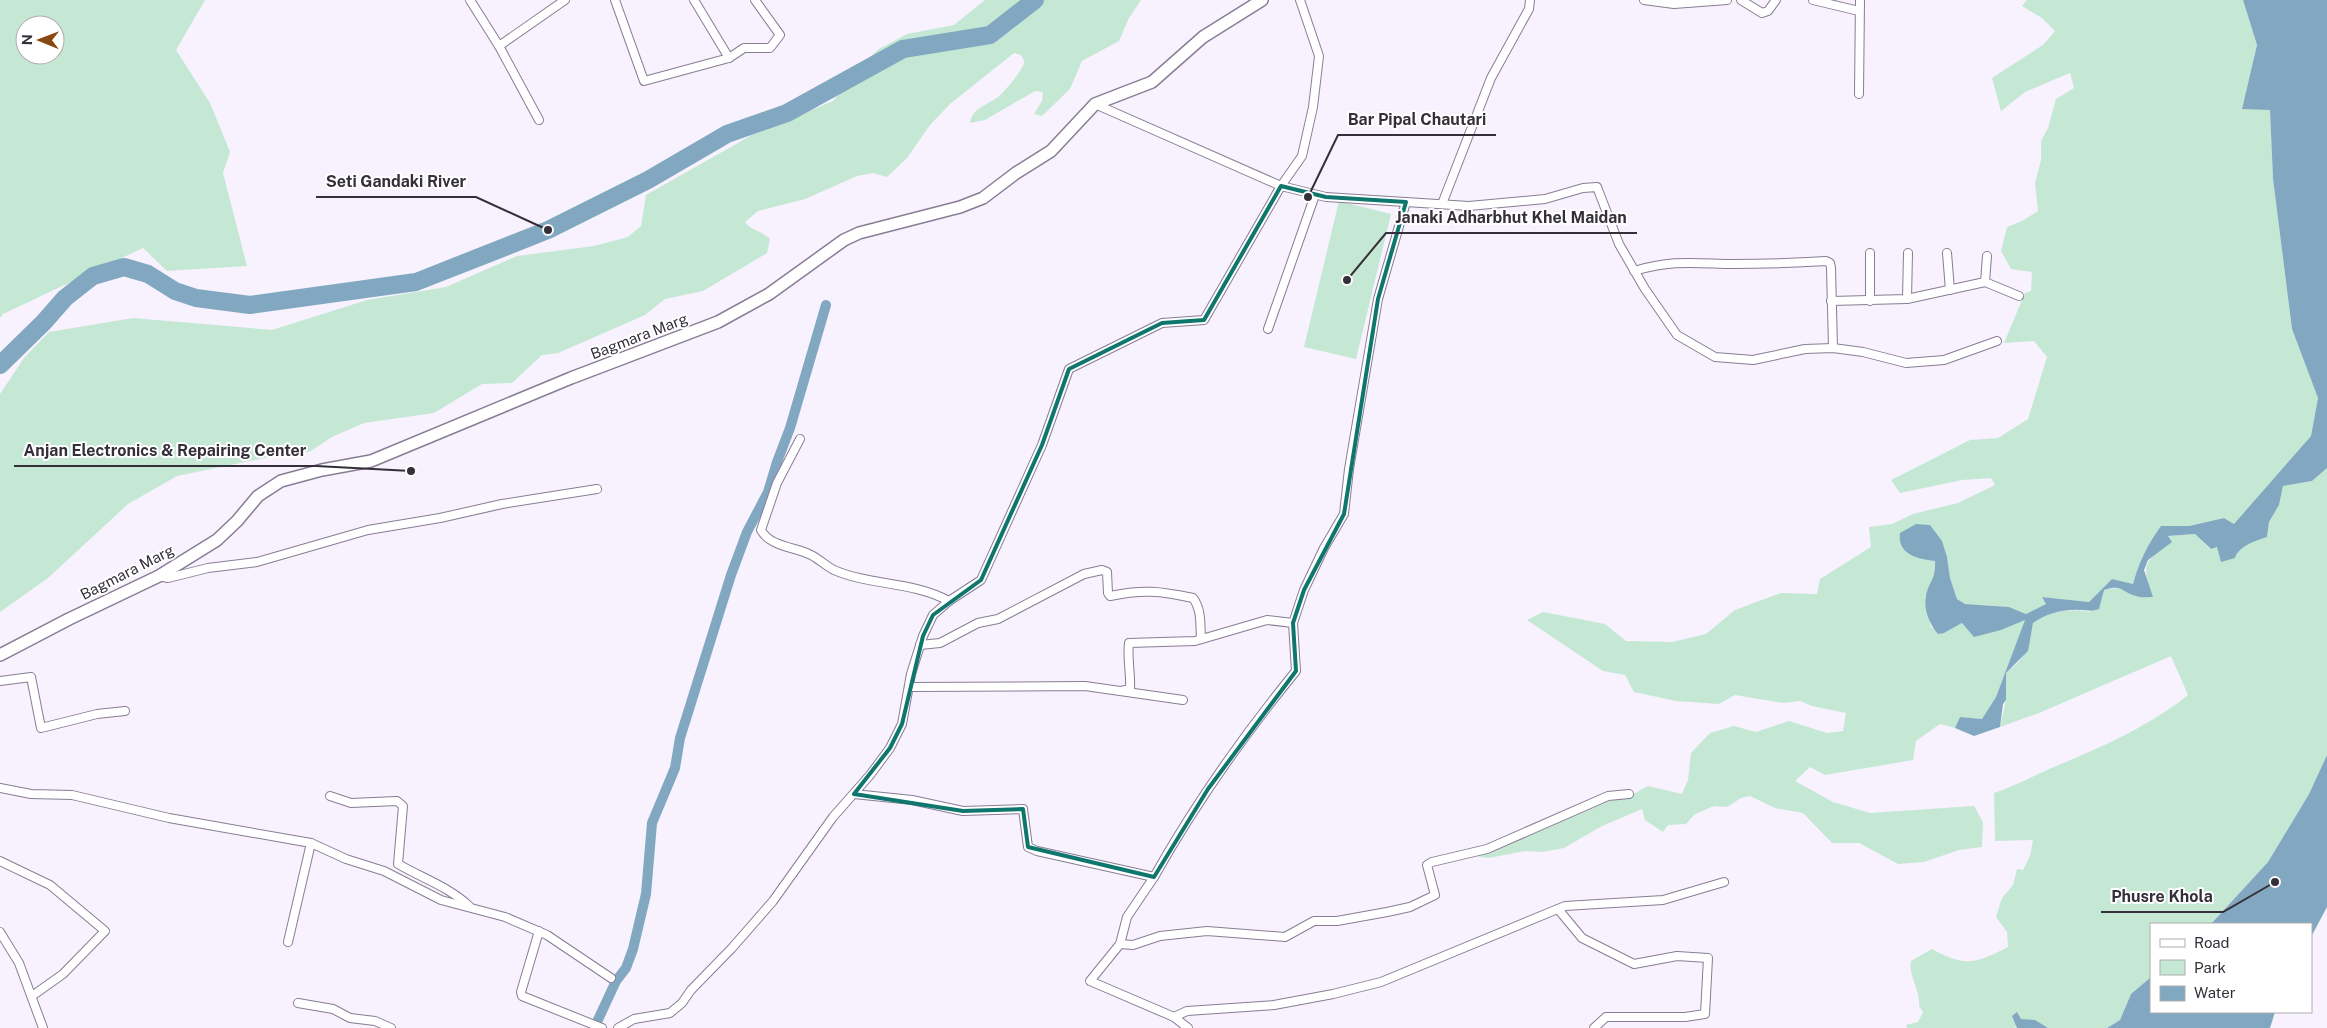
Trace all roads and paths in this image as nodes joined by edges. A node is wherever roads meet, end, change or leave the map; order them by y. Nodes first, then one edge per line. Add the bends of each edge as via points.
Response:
1 (470, 0) edge
2 (565, 0) edge
3 (616, 0) edge
4 (694, 0) edge
5 (755, 0) edge
6 (1262, 0) edge
7 (1300, 0) edge
8 (1530, 0) edge
9 (1644, 0) edge
10 (1727, 0) edge
11 (1741, 0) edge
12 (1776, 0) edge
13 (1812, 0) edge
14 (1860, 0) edge
15 (1859, 11) junction
16 (499, 46) junction
17 (729, 58) junction
18 (1859, 94) dead end
19 (1095, 104) junction
20 (539, 120) dead end
21 (1281, 186) junction
22 (1314, 195) junction
23 (1406, 202) junction
24 (1442, 204) junction
25 (1870, 252) dead end
26 (1908, 253) dead end
27 (1947, 253) dead end
28 (1987, 256) dead end
29 (1634, 271) junction
30 (1985, 282) junction
31 (1950, 290) junction
32 (2019, 296) dead end
33 (1908, 299) junction
34 (1870, 300) junction
35 (1831, 301) junction
36 (1268, 330) dead end
37 (1997, 341) dead end
38 (1833, 348) junction
39 (800, 439) dead end
40 (597, 489) dead end
41 (159, 576) junction
42 (949, 601) junction
43 (1293, 623) junction
44 (1201, 639) junction
45 (920, 645) junction
46 (0, 655) edge
47 (0, 681) edge
48 (909, 687) junction
49 (1121, 691) junction
50 (1184, 700) dead end
51 (125, 711) dead end
52 (0, 788) edge
53 (854, 794) junction
54 (1629, 794) dead end
55 (330, 796) dead end
56 (311, 843) junction
57 (0, 861) edge
58 (1154, 877) junction
59 (1724, 882) dead end
60 (471, 908) junction
61 (1558, 909) junction
62 (539, 931) junction
63 (0, 932) edge
64 (288, 942) dead end
65 (1120, 944) junction
66 (611, 978) dead end
67 (32, 996) junction
68 (298, 1003) dead end
69 (1174, 1017) junction
70 (43, 1028) edge
71 (391, 1028) edge
72 (602, 1028) edge
73 (618, 1028) edge
74 (1188, 1028) edge
75 (1594, 1028) edge

1 - 16 street
2 - 16 street
3 - 17 street via 644,81
4 - 17 street
5 - 17 street via 780,35 770,48 744,48
6 - 19 main road, Bagmara Marg via 1203,37 1152,82
7 - 21 street via 1318,56 1302,156
8 - 24 street via 1529,9 1490,78
9 - 10 street via 1674,4
11 - 12 street via 1762,13 1768,11
13 - 15 street
14 - 15 street
15 - 18 street
16 - 20 street
19 - 21 street
19 - 41 main road, Bagmara Marg via 1051,151 982,198 844,240 769,294 718,322 371,460 281,481 258,496 217,540
21 - 22 street
21 - 42 street via 1204,320 1162,323 1068,369 1042,445 981,580
22 - 23 street
22 - 36 street
23 - 24 street
23 - 43 street via 1378,299 1344,514 1304,590
24 - 29 street via 1469,206 1544,199 1597,187 1619,244
25 - 34 street
26 - 33 street
27 - 31 street
28 - 30 street
29 - 35 street via 1685,261 1730,264 1826,261 1831,268
29 - 38 street via 1677,335 1715,357 1753,360 1805,349
30 - 31 street
30 - 32 street
31 - 33 street
33 - 34 street
34 - 35 street
35 - 38 street
37 - 38 street via 1944,360 1906,363
39 - 42 street via 777,483 761,530 764,537 811,554 832,570 932,592
40 - 41 street via 368,530 256,562 208,568 168,578
41 - 46 main road, Bagmara Marg
42 - 45 street via 934,615
43 - 44 street via 1267,620
43 - 58 street via 1296,671 1208,789
44 - 45 street via 1199,612 1193,598 1148,590 1110,596 1107,572 1102,570 1077,578 998,620 978,623 940,643
44 - 49 street via 1129,643 1130,689
45 - 48 street
47 - 51 street via 31,677 40,728 97,714
48 - 49 street via 1045,684
48 - 53 street via 902,724 890,748
49 - 50 street
52 - 56 street via 31,794 72,795 169,818
53 - 58 street via 912,800 963,811 1023,809 1028,846 1037,851
53 - 73 street via 833,817 773,901 682,1003 670,1013 634,1019
54 - 65 street via 1608,796 1487,849 1432,862 1427,865 1435,895 1410,907 1337,921 1314,921 1285,937 1207,931 1160,936 1133,945
55 - 60 street via 351,803 397,801 403,806 398,864 450,891
56 - 60 street via 384,871 442,900
56 - 64 street
57 - 67 street via 50,885 105,931 63,974
58 - 65 street via 1127,917
59 - 61 street via 1663,900
60 - 62 street via 505,916
61 - 69 street via 1382,982 1274,1005 1187,1011
61 - 75 street via 1582,938 1634,964 1677,956 1708,958 1705,1014 1685,1017 1606,1016
62 - 66 street
62 - 72 street via 522,996
63 - 67 street via 19,963
65 - 69 street via 1090,981
67 - 70 street
68 - 71 street via 333,1009 350,1018 375,1021
69 - 74 street

